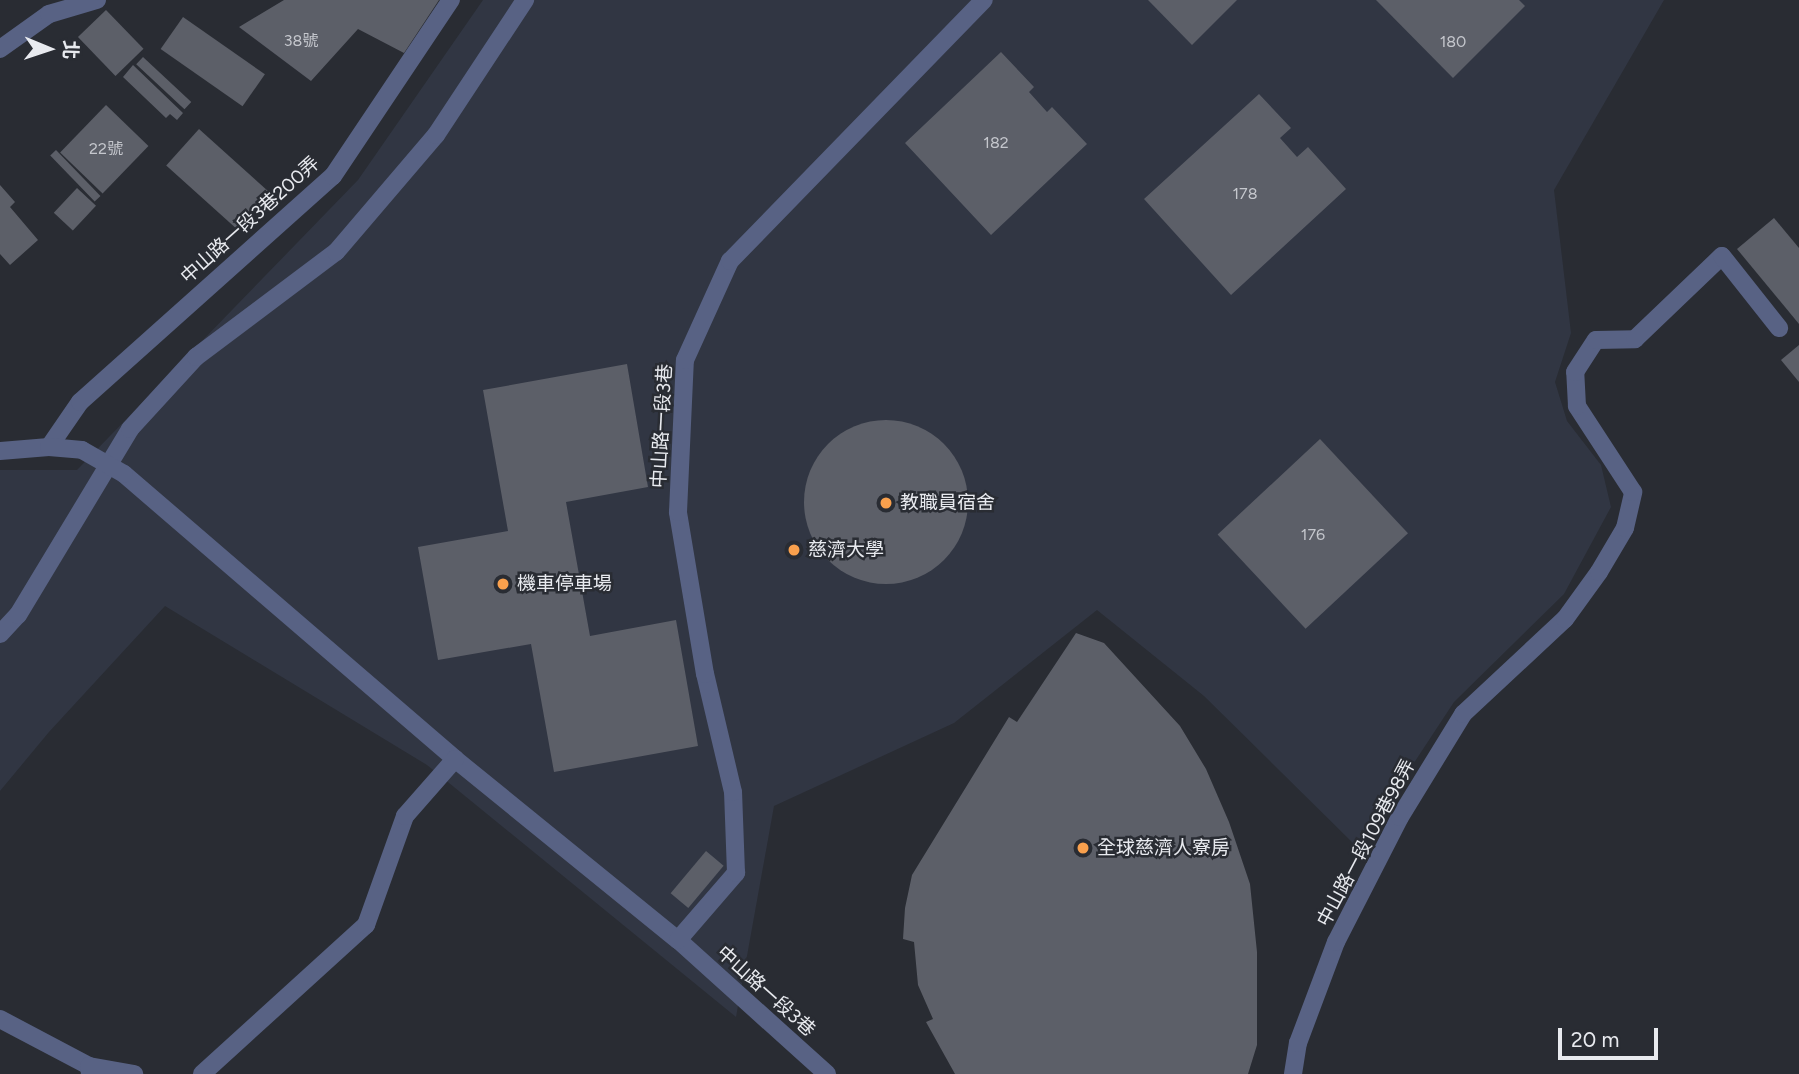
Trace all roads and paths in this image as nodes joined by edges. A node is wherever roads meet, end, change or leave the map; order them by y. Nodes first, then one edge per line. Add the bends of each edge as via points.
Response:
1 (97, 0) edge
2 (451, 0) edge
3 (525, 0) edge
4 (984, 0) edge
5 (0, 49) edge
6 (1779, 328) dead end
7 (49, 447) junction
8 (0, 451) edge
9 (0, 634) edge
10 (455, 759) junction
11 (678, 940) junction
12 (0, 1019) edge
13 (90, 1070) edge
14 (134, 1074) edge
15 (202, 1074) edge
16 (827, 1074) edge
17 (1293, 1074) edge

1 - 5 lane via 49,14
2 - 7 lane, 中山路一段3巷200弄 via 333,176 80,402
3 - 9 lane via 436,135 336,252 196,357 130,429 18,615
4 - 11 lane, 中山路一段3巷 via 730,261 685,360 678,512 705,674 733,792 736,873
6 - 17 lane, 中山路一段109巷98弄 via 1722,256 1635,339 1595,340 1575,372 1577,406 1633,492 1625,528 1565,619 1463,714 1400,817 1336,942 1298,1043
7 - 8 lane
7 - 10 lane, 中山路一段3巷, bridge via 82,450 124,474
10 - 11 lane, 中山路一段3巷
10 - 15 lane via 405,816 366,925
11 - 16 lane, 中山路一段3巷
12 - 13 lane
13 - 14 lane

